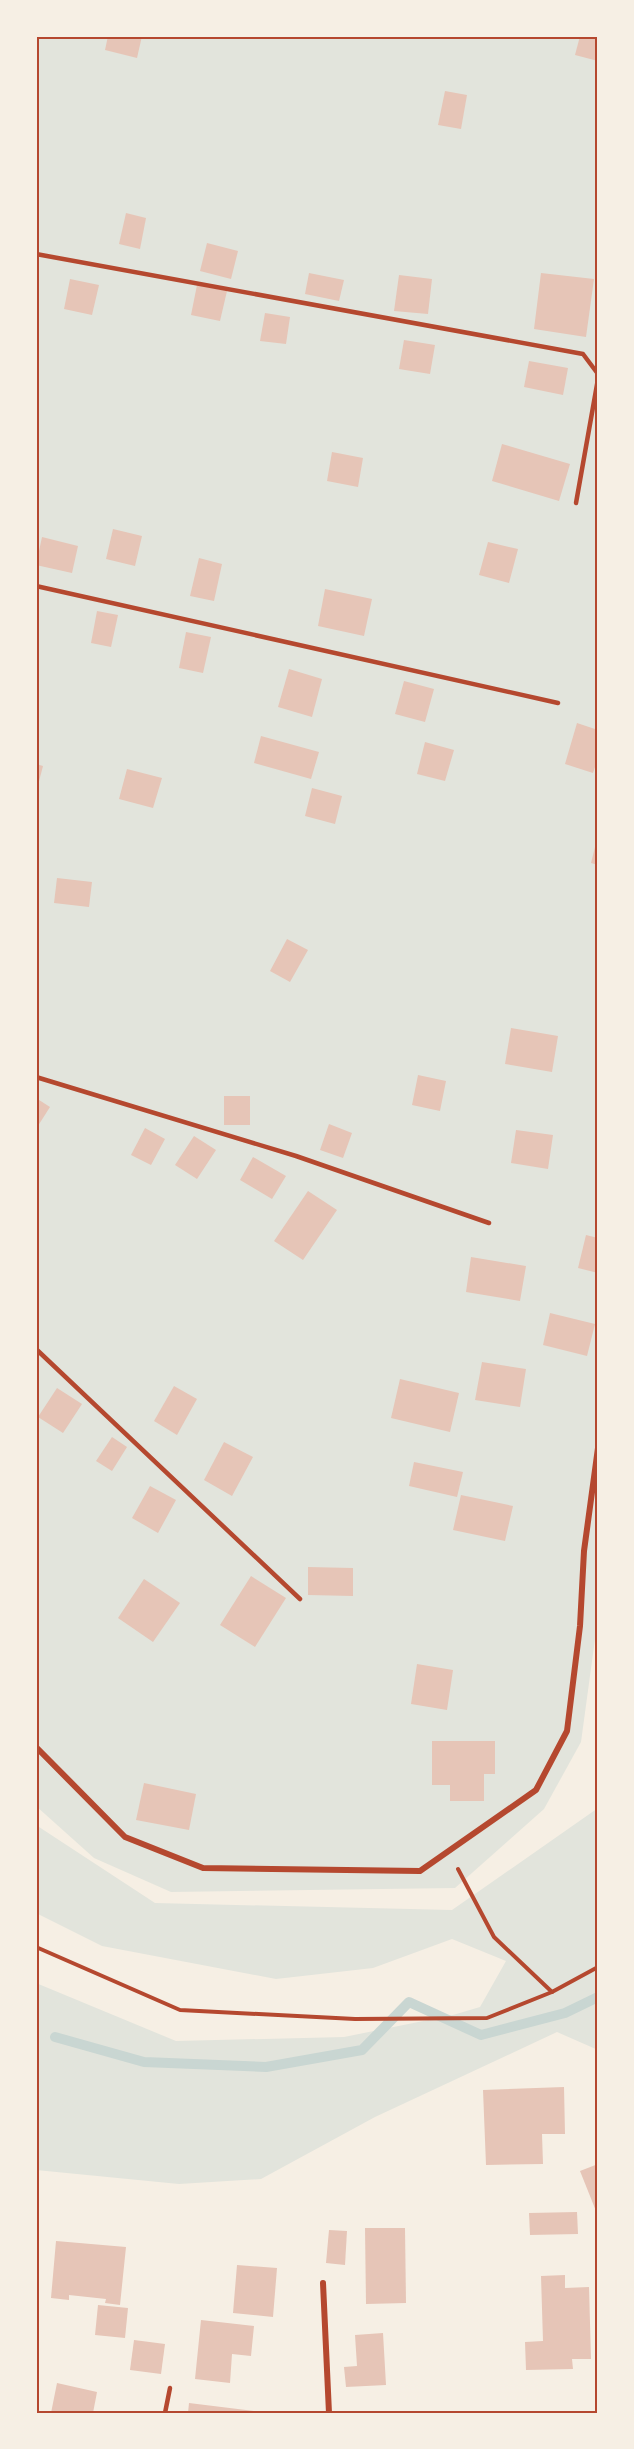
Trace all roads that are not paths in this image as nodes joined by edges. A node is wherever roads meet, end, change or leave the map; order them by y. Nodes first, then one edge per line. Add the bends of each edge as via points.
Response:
1 (36, 254) edge
2 (598, 377) edge
3 (592, 415) junction
4 (598, 416) edge
5 (576, 503) dead end
6 (36, 586) edge
7 (558, 703) dead end
8 (36, 1077) edge
9 (489, 1223) dead end
10 (36, 1348) edge
11 (598, 1448) edge
12 (300, 1599) dead end
13 (36, 1747) edge
14 (323, 2283) dead end
15 (170, 2388) dead end
16 (165, 2413) edge
17 (329, 2413) edge

1 - 2 lane via 583,354
2 - 3 lane
3 - 4 lane
3 - 5 lane
6 - 7 lane
8 - 9 lane via 296,1156
10 - 12 lane
11 - 13 street via 567,1731 536,1790 420,1871 203,1868 125,1837
14 - 17 street
15 - 16 lane

